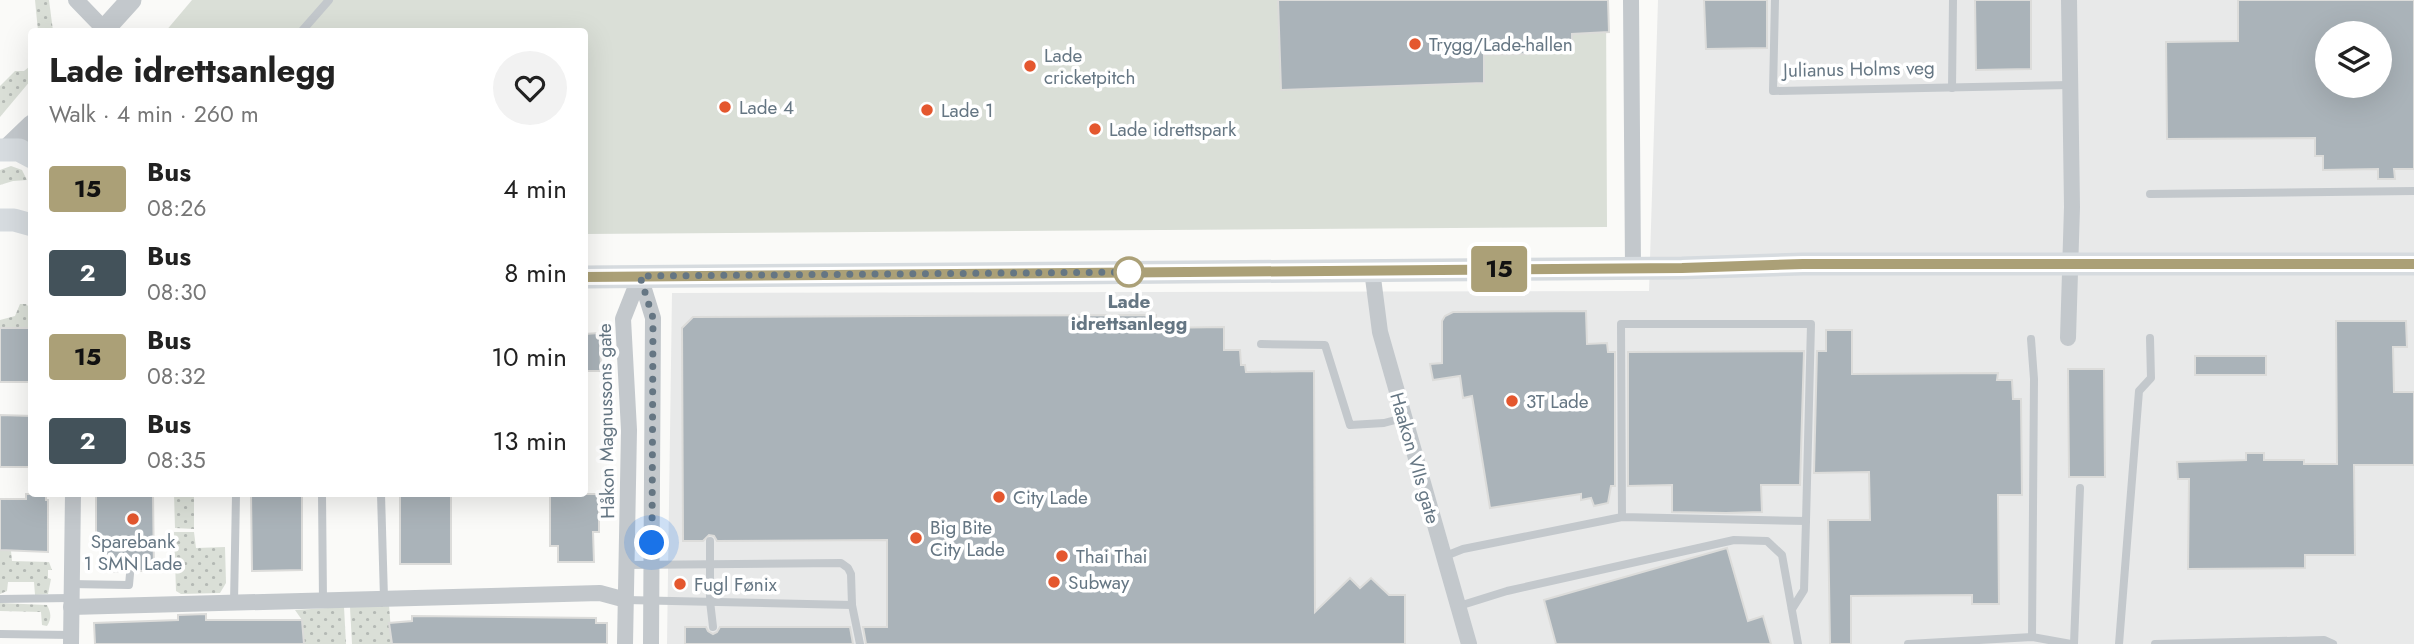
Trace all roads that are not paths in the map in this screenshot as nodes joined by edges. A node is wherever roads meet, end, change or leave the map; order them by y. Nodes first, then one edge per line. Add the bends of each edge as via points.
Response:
1 (76, 0) edge
2 (131, 0) edge
3 (329, 0) edge
4 (1631, 0) edge
5 (1775, 0) edge
6 (1953, 0) edge
7 (2069, 0) edge
8 (101, 28) edge
9 (105, 28) edge
10 (304, 28) edge
11 (2070, 85) junction
12 (1952, 88) junction
13 (28, 128) edge
14 (3, 149) edge
15 (28, 155) edge
16 (2414, 191) edge
17 (2150, 194) dead end
18 (2071, 264) junction
19 (2414, 264) edge
20 (1633, 268) junction
21 (1372, 270) junction
22 (640, 276) junction
23 (588, 277) edge
24 (2067, 338) dead end
25 (2150, 338) dead end
26 (2031, 339) dead end
27 (1261, 344) dead end
28 (1403, 418) junction
29 (2080, 488) dead end
30 (73, 497) edge
31 (236, 497) edge
32 (322, 497) edge
33 (381, 497) edge
34 (1622, 517) junction
35 (1806, 521) junction
36 (710, 541) dead end
37 (1443, 557) junction
38 (627, 565) junction
39 (652, 565) junction
40 (709, 565) junction
41 (130, 574) dead end
42 (70, 597) junction
43 (0, 598) edge
44 (384, 598) junction
45 (323, 600) junction
46 (626, 600) junction
47 (651, 600) junction
48 (710, 601) junction
49 (234, 603) junction
50 (852, 605) junction
51 (1458, 607) junction
52 (1792, 609) junction
53 (713, 627) dead end
54 (0, 634) edge
55 (2032, 637) junction
56 (71, 639) edge
57 (625, 644) edge
58 (651, 644) edge
59 (860, 644) edge
60 (1469, 644) edge
61 (1798, 644) edge
62 (1908, 644) edge
63 (2073, 644) edge
64 (2119, 644) edge
65 (2154, 644) edge
66 (2333, 644) edge

1 - 8 street
2 - 9 street
3 - 10 lane
4 - 20 street
5 - 12 lane, Julianus Holms veg via 1773,91
6 - 12 lane, Julianus Holms veg
7 - 11 street
11 - 12 lane, Julianus Holms veg
11 - 18 street
13 - 14 street
14 - 15 main road
16 - 17 lane
18 - 19 main road
18 - 20 main road
18 - 24 street
20 - 21 main road
21 - 22 main road
21 - 28 street, Haakon VIIs gate via 1380,332
22 - 23 main road
22 - 38 street, Håkon Magnussons gate via 623,318 629,430
22 - 39 street via 653,318
25 - 64 lane via 2151,378 2139,391
26 - 55 lane
27 - 28 lane via 1325,345 1350,425
28 - 37 street, Haakon VIIs gate
29 - 63 lane
30 - 42 street
31 - 49 lane
32 - 45 lane
33 - 44 lane
34 - 35 lane
34 - 35 lane via 1621,324 1811,324
34 - 37 lane
35 - 52 lane via 1804,590
36 - 40 lane
37 - 51 street, Haakon VIIs gate
38 - 39 lane
38 - 46 street, Håkon Magnussons gate
39 - 40 lane
39 - 47 street
40 - 48 lane
40 - 50 lane via 841,563 851,574
41 - 42 lane via 129,585
42 - 43 lane
42 - 49 street
42 - 56 street
44 - 45 street
44 - 46 street via 600,593
45 - 49 street
46 - 47 lane
46 - 57 street, Håkon Magnussons gate
47 - 48 lane
47 - 58 street
48 - 50 lane
48 - 53 lane
50 - 59 lane
51 - 52 lane via 1507,590 1745,540 1767,541 1782,555
51 - 60 street, Haakon VIIs gate
52 - 61 lane
54 - 56 lane
55 - 62 lane
55 - 63 lane
65 - 66 lane via 2324,640

